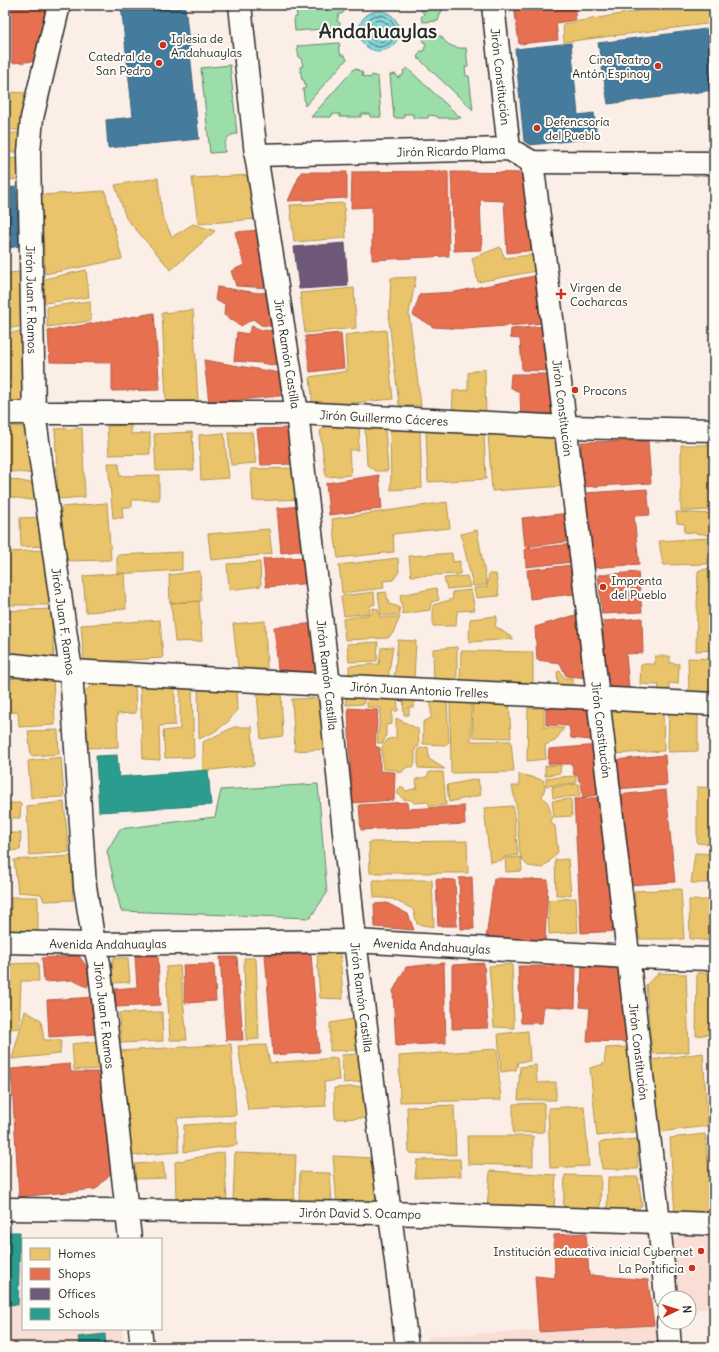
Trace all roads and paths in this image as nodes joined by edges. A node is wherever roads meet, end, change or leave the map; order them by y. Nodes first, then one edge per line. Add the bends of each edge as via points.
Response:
1 (59, 5) edge
2 (240, 5) edge
3 (493, 5) edge
4 (509, 149) junction
5 (256, 155) junction
6 (532, 162) junction
7 (714, 163) edge
8 (5, 413) edge
9 (34, 413) junction
10 (297, 413) junction
11 (566, 427) junction
12 (714, 430) edge
13 (5, 666) edge
14 (71, 671) junction
15 (329, 686) junction
16 (599, 698) junction
17 (714, 704) edge
18 (355, 941) junction
19 (5, 942) edge
20 (94, 944) junction
21 (628, 957) junction
22 (714, 958) edge
23 (5, 1209) edge
24 (127, 1210) junction
25 (390, 1213) junction
26 (659, 1222) junction
27 (714, 1224) edge
28 (130, 1238) edge
29 (665, 1290) edge
30 (140, 1330) edge
31 (669, 1330) edge
32 (142, 1347) edge
33 (407, 1347) edge
34 (670, 1347) edge

1 - 9 street, Jirón Juan F. Ramos via 32,118 29,152
2 - 5 street, Jirón Ramón Castilla
3 - 4 street, Jirón Constitución
4 - 5 street, Jirón Ricardo Plama
4 - 6 street, Jirón Ricardo Plama
5 - 10 street, Jirón Ramón Castilla
6 - 7 street, Jirón Ricardo Plama
6 - 11 street, Jirón Constitución
8 - 9 street, Jirón Guillermo Cáceres
9 - 10 street, Jirón Guillermo Cáceres
9 - 14 street, Jirón Juan F. Ramos
10 - 11 street, Jirón Guillermo Cáceres
10 - 15 street, Jirón Ramón Castilla
11 - 12 street, Jirón Guillermo Cáceres
11 - 16 street, Jirón Constitución
13 - 14 street, Jirón Juan Antonio Trelles
14 - 15 street, Jirón Juan Antonio Trelles
14 - 20 street, Jirón Juan F. Ramos via 84,886
15 - 16 street, Jirón Juan Antonio Trelles
15 - 18 street, Jirón Ramón Castilla
16 - 17 street, Jirón Juan Antonio Trelles
16 - 21 street, Jirón Constitución
18 - 20 street, Avenida Andahuaylas
18 - 21 street, Avenida Andahuaylas
18 - 25 street, Jirón Ramón Castilla
19 - 20 street, Avenida Andahuaylas
20 - 24 street, Jirón Juan F. Ramos via 99,963
21 - 22 street, Avenida Andahuaylas
21 - 26 street, Jirón Constitución
23 - 24 street, Jirón David S. Ocampo
24 - 25 street, Jirón David S. Ocampo
24 - 28 street, Jirón Juan F. Ramos
25 - 26 street, Jirón David S. Ocampo
25 - 33 street, Jirón Ramón Castilla
26 - 27 street, Jirón David S. Ocampo
26 - 29 street, Jirón Constitución
30 - 32 street
31 - 34 street

